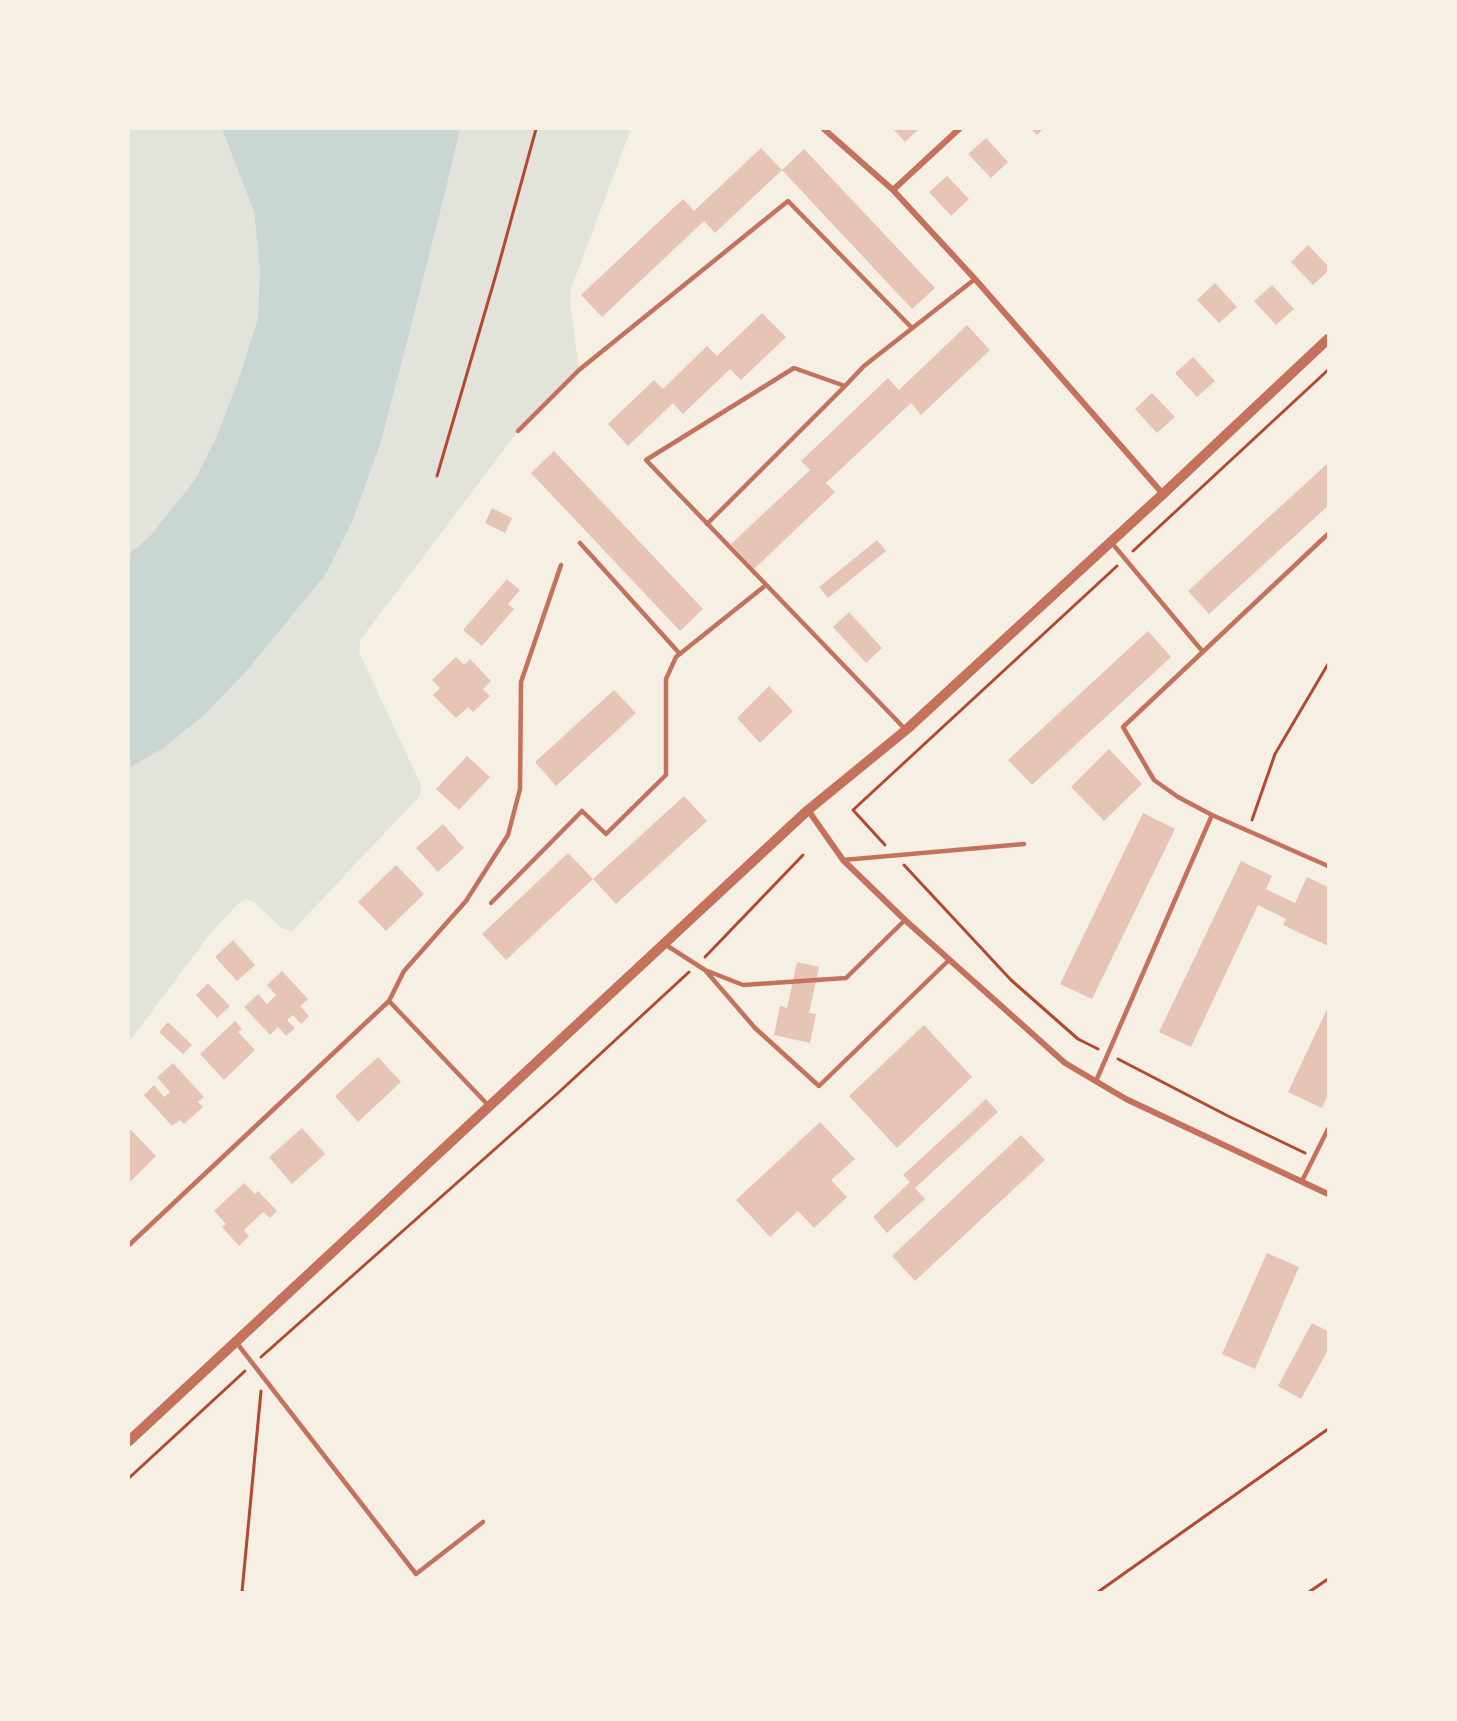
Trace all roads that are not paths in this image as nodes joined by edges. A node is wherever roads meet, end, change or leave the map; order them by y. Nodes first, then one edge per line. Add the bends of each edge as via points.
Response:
1 (824, 129) edge
2 (959, 129) edge
3 (893, 190) junction
4 (975, 279) junction
5 (912, 328) junction
6 (1328, 339) edge
7 (845, 386) junction
8 (518, 431) dead end
9 (1163, 494) junction
10 (706, 524) junction
11 (1328, 534) edge
12 (1111, 542) junction
13 (580, 543) dead end
14 (561, 565) dead end
15 (766, 585) junction
16 (1203, 652) junction
17 (680, 654) junction
18 (906, 730) junction
19 (808, 810) junction
20 (1212, 814) junction
21 (1024, 844) dead end
22 (843, 860) junction
23 (1328, 866) edge
24 (491, 903) dead end
25 (905, 920) junction
26 (664, 943) junction
27 (949, 960) junction
28 (705, 970) junction
29 (389, 1001) junction
30 (1096, 1081) junction
31 (490, 1107) junction
32 (1328, 1129) edge
33 (1302, 1181) junction
34 (1328, 1194) edge
35 (129, 1245) edge
36 (236, 1342) junction
37 (129, 1441) edge
38 (483, 1522) dead end

1 - 3 street
2 - 3 street
3 - 4 street
4 - 5 lane
4 - 9 street
5 - 7 lane
5 - 8 lane via 788,201 579,370
6 - 9 street
7 - 10 lane
7 - 10 lane via 794,368 646,460
9 - 12 street
10 - 15 lane
11 - 16 lane
12 - 16 lane
12 - 18 street
13 - 17 lane
14 - 29 lane via 521,682 520,789 508,835 466,901 404,971
15 - 17 lane
15 - 18 lane
16 - 20 lane via 1123,727 1154,780
17 - 24 lane via 666,678 666,775 606,834 582,811
18 - 19 street
19 - 22 street
19 - 26 street
20 - 23 lane
20 - 30 lane
21 - 22 lane
22 - 25 street
25 - 27 street
25 - 28 lane via 846,978 742,985
26 - 28 lane
26 - 31 street
27 - 28 lane via 819,1086 755,1028
27 - 30 street via 1065,1063
29 - 31 lane
29 - 35 lane
30 - 33 street via 1126,1099
31 - 36 street
32 - 33 lane
33 - 34 street
36 - 37 street
36 - 38 lane via 416,1574

